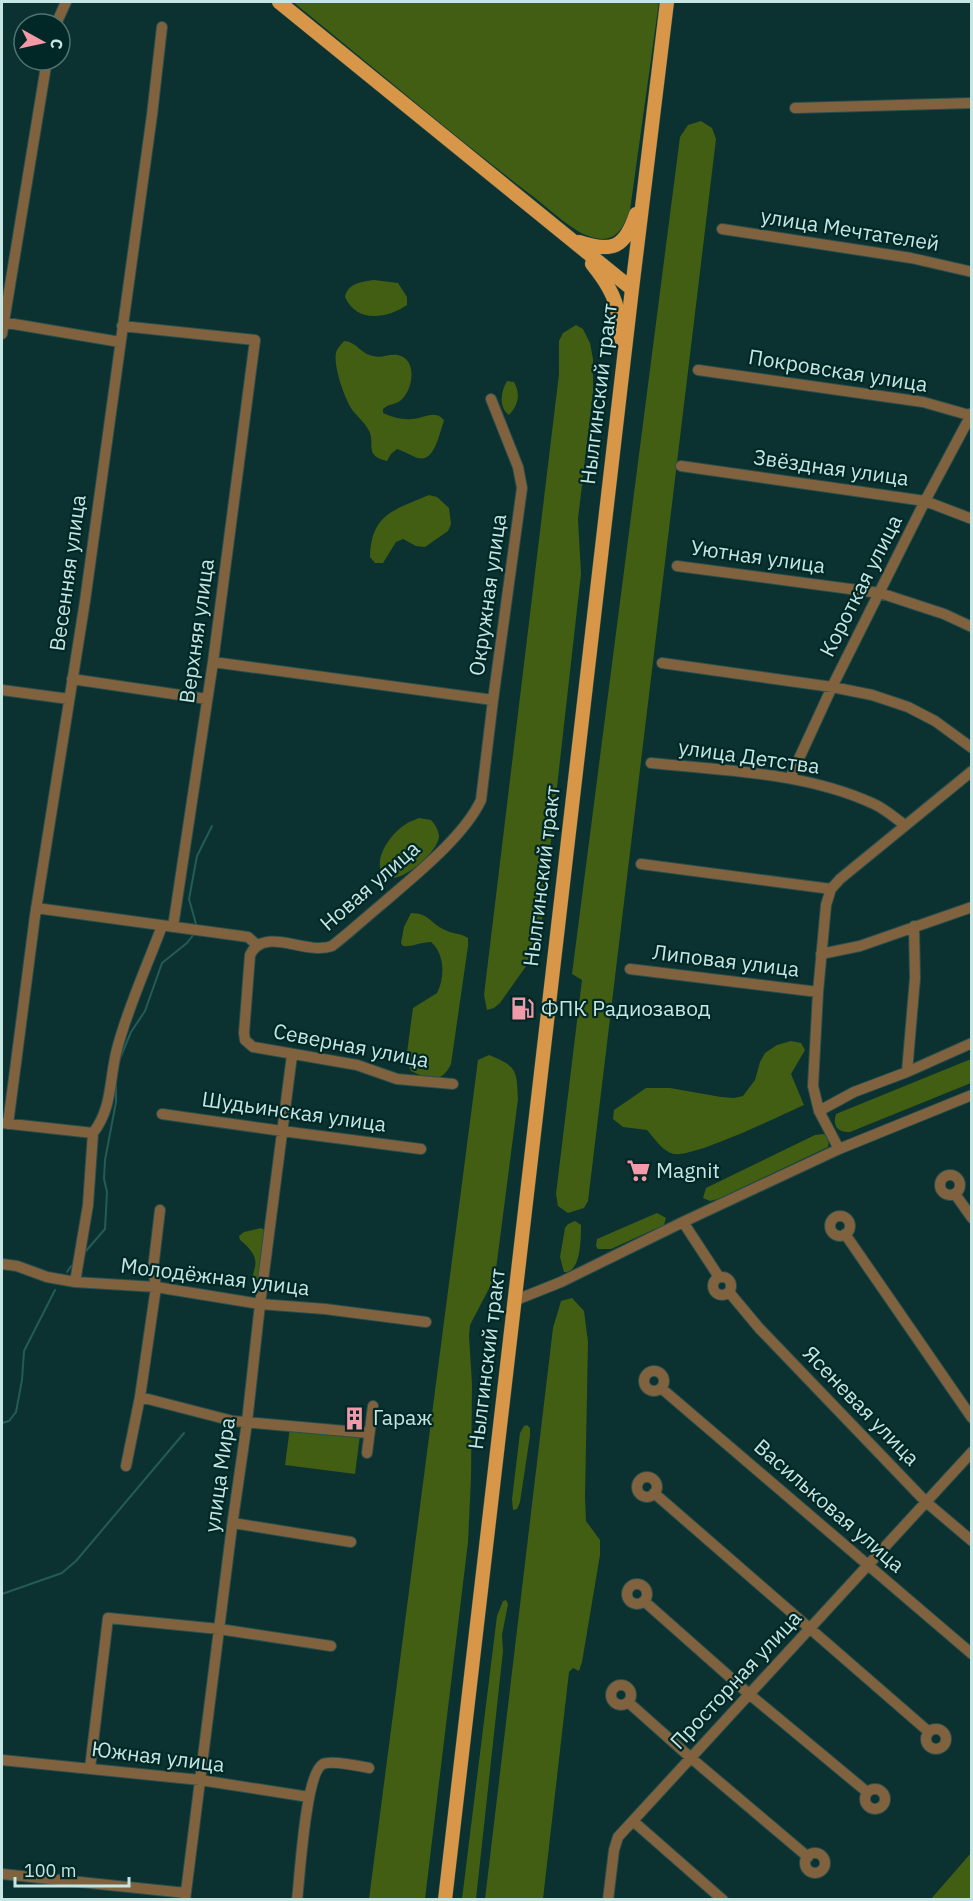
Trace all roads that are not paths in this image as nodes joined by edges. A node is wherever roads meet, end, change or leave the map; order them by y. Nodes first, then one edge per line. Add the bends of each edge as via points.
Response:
1 (279, 2) edge
2 (667, 2) edge
3 (162, 27) dead end
4 (45, 72) edge
5 (972, 103) edge
6 (795, 108) dead end
7 (644, 190) junction
8 (722, 229) dead end
9 (568, 238) junction
10 (972, 272) edge
11 (632, 289) junction
12 (2, 322) edge
13 (122, 326) junction
14 (2, 334) edge
15 (120, 342) junction
16 (624, 360) junction
17 (698, 370) dead end
18 (491, 399) dead end
19 (971, 415) edge
20 (681, 466) dead end
21 (925, 501) junction
22 (972, 519) edge
23 (677, 566) dead end
24 (880, 593) junction
25 (972, 627) edge
26 (213, 662) junction
27 (662, 663) dead end
28 (72, 679) junction
29 (832, 687) junction
30 (2, 690) edge
31 (69, 699) junction
32 (207, 699) junction
33 (493, 700) junction
34 (972, 748) edge
35 (651, 763) dead end
36 (972, 771) edge
37 (790, 778) junction
38 (905, 825) junction
39 (641, 864) dead end
40 (831, 889) junction
41 (972, 907) edge
42 (36, 908) junction
43 (168, 926) junction
44 (914, 927) junction
45 (257, 945) junction
46 (821, 954) junction
47 (630, 969) dead end
48 (818, 992) junction
49 (972, 1043) edge
50 (292, 1055) junction
51 (907, 1072) junction
52 (453, 1084) dead end
53 (972, 1095) edge
54 (819, 1111) junction
55 (162, 1114) dead end
56 (5, 1123) edge
57 (282, 1131) junction
58 (93, 1133) junction
59 (421, 1149) dead end
60 (839, 1149) junction
61 (955, 1194) dead end
62 (160, 1210) dead end
63 (972, 1218) edge
64 (683, 1222) junction
65 (845, 1234) dead end
66 (2, 1264) edge
67 (75, 1282) junction
68 (156, 1287) junction
69 (516, 1300) junction
70 (260, 1305) junction
71 (426, 1322) dead end
72 (661, 1388) dead end
73 (140, 1397) junction
74 (373, 1406) dead end
75 (972, 1418) edge
76 (247, 1422) junction
77 (368, 1433) junction
78 (972, 1452) edge
79 (367, 1454) dead end
80 (126, 1466) dead end
81 (654, 1494) dead end
82 (926, 1502) junction
83 (233, 1523) junction
84 (972, 1541) edge
85 (351, 1542) dead end
86 (868, 1565) junction
87 (644, 1601) dead end
88 (219, 1629) junction
89 (809, 1629) junction
90 (332, 1646) dead end
91 (972, 1654) edge
92 (749, 1694) junction
93 (628, 1702) dead end
94 (929, 1732) dead end
95 (690, 1758) junction
96 (2, 1760) edge
97 (369, 1767) dead end
98 (90, 1768) junction
99 (200, 1780) junction
100 (867, 1792) dead end
101 (309, 1797) junction
102 (633, 1821) junction
103 (808, 1857) dead end
104 (2, 1874) edge
105 (185, 1896) edge
106 (297, 1899) edge
107 (445, 1899) edge
108 (608, 1899) edge
109 (723, 1899) edge

1 - 9 main road
2 - 7 main road, Нылгинский тракт
3 - 13 street, Весенняя улица
4 - 12 street
5 - 6 street
7 - 9 main road via 632,227 619,244 601,248
7 - 11 main road, Нылгинский тракт
8 - 10 street, улица Мечтателей via 911,258
9 - 11 main road
9 - 16 main road via 602,276 614,297
11 - 16 main road, Нылгинский тракт
12 - 14 street
12 - 15 street
13 - 15 street, Весенняя улица
13 - 26 street, Верхняя улица via 255,340
15 - 28 street, Весенняя улица
16 - 69 main road, Нылгинский тракт
17 - 19 street, Покровская улица via 923,402
18 - 33 street, Окружная улица via 518,467 522,488
19 - 21 street, Короткая улица
20 - 21 street, Звёздная улица
21 - 22 street, Звёздная улица
21 - 24 street, Короткая улица
23 - 24 street, Уютная улица
24 - 25 street, Уютная улица
24 - 29 street, Короткая улица
26 - 32 street, Верхняя улица
26 - 33 street, Окружная улица
27 - 29 street
28 - 31 street, Весенняя улица
28 - 32 street
29 - 34 street via 908,707
29 - 37 street, Короткая улица
30 - 31 street
31 - 42 street, Весенняя улица
32 - 43 street, Верхняя улица
33 - 45 street, Новая улица via 482,800 453,839 332,946 322,949 266,940
35 - 37 street, улица Детства
36 - 38 street
37 - 38 street, улица Детства via 847,793 876,805
38 - 40 street
39 - 40 street
40 - 46 street
41 - 44 street
42 - 43 street
42 - 56 street, Весенняя улица
43 - 45 street via 248,937
43 - 58 street, Верхняя улица via 133,999 117,1049 108,1107
44 - 46 street via 860,946
44 - 51 street via 915,978
45 - 50 street, Северная улица via 250,956 245,1040 253,1047
46 - 48 street
47 - 48 street, Липовая улица
48 - 54 street via 813,1086
49 - 51 street
50 - 52 street, Северная улица via 357,1065 398,1079
50 - 57 street, улица Мира
51 - 54 street via 854,1092
53 - 60 street
54 - 60 street
55 - 57 street, Шудьинская улица
56 - 58 street
57 - 59 street, Шудьинская улица
57 - 70 street, улица Мира
58 - 67 street
60 - 64 street
61 - 63 street
62 - 68 street via 153,1269
64 - 69 street
64 - 82 street, Ясеневая улица via 719,1277 713,1284 715,1293 729,1292
65 - 75 street
66 - 67 street, Молодёжная улица
67 - 68 street, Молодёжная улица
68 - 70 street, Молодёжная улица
68 - 73 street
69 - 107 main road, Нылгинский тракт
70 - 71 street, Молодёжная улица
70 - 76 street, улица Мира
72 - 86 street, Васильковая улица
73 - 76 street
73 - 80 street
74 - 77 street
76 - 77 street
76 - 83 street, улица Мира
77 - 79 street
78 - 82 street, Просторная улица
81 - 89 street
82 - 84 street, Ясеневая улица
82 - 86 street, Просторная улица
83 - 85 street
83 - 88 street, улица Мира
86 - 89 street, Просторная улица
86 - 91 street, Васильковая улица
87 - 92 street
88 - 90 street
88 - 98 street via 108,1618
88 - 99 street, улица Мира
89 - 92 street, Просторная улица
89 - 94 street
92 - 95 street, Просторная улица
92 - 100 street
93 - 95 street
95 - 102 street, Просторная улица
95 - 103 street
96 - 98 street, Южная улица
97 - 101 street via 322,1765 314,1775
98 - 99 street, Южная улица
99 - 101 street, Южная улица
99 - 105 street, улица Мира
101 - 106 street
102 - 108 street, Просторная улица via 615,1844
102 - 109 street
104 - 105 street

